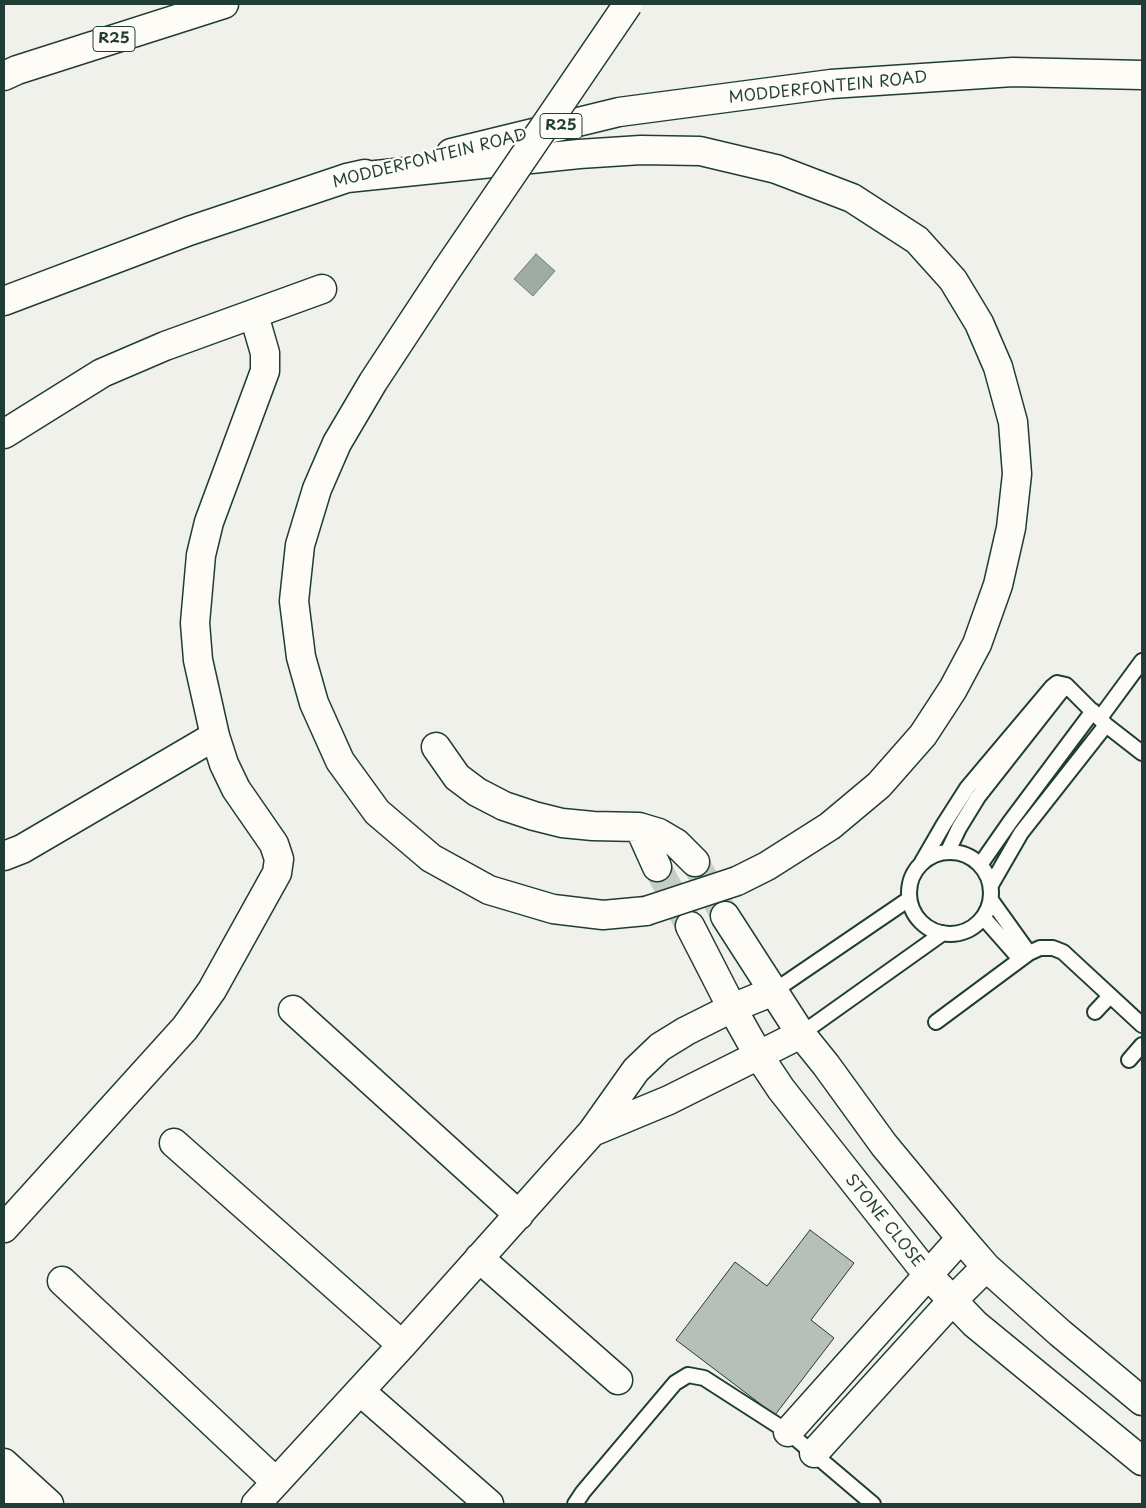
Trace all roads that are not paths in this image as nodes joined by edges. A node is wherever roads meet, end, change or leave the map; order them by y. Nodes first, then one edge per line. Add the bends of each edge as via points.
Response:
1 (224, 4) edge
2 (628, 4) edge
3 (1142, 74) edge
4 (4, 76) edge
5 (347, 178) junction
6 (322, 289) dead end
7 (4, 300) edge
8 (254, 315) junction
9 (4, 434) edge
10 (1142, 661) edge
11 (1066, 685) junction
12 (1100, 718) junction
13 (215, 736) junction
14 (436, 746) dead end
15 (1142, 753) edge
16 (639, 827) junction
17 (948, 851) junction
18 (4, 856) edge
19 (695, 862) tunnel mouth
20 (922, 862) junction
21 (980, 865) junction
22 (657, 867) tunnel mouth
23 (991, 885) junction
24 (909, 899) junction
25 (991, 900) junction
26 (725, 916) tunnel mouth
27 (983, 917) junction
28 (690, 926) tunnel mouth
29 (942, 933) junction
30 (1024, 956) junction
31 (774, 991) junction
32 (1110, 996) junction
33 (732, 1008) junction
34 (293, 1010) dead end
35 (1095, 1012) dead end
36 (936, 1022) dead end
37 (1142, 1025) edge
38 (801, 1034) junction
39 (1142, 1045) edge
40 (759, 1056) junction
41 (1130, 1060) dead end
42 (592, 1132) junction
43 (174, 1143) dead end
44 (519, 1215) junction
45 (4, 1228) edge
46 (961, 1238) junction
47 (479, 1258) junction
48 (986, 1267) junction
49 (928, 1275) junction
50 (62, 1281) dead end
51 (952, 1301) junction
52 (402, 1345) junction
53 (618, 1380) dead end
54 (360, 1391) junction
55 (1142, 1401) edge
56 (788, 1432) junction
57 (814, 1453) junction
58 (1142, 1461) edge
59 (10, 1469) edge
60 (276, 1482) junction
61 (16, 1504) edge
62 (49, 1504) edge
63 (256, 1504) edge
64 (489, 1504) edge
65 (575, 1504) edge
66 (873, 1504) edge

1 - 4 street, R25
2 - 5 street, bridge via 446,271 337,443 317,489 300,545 294,601 300,657 340,761 377,812 431,858 489,890 553,909 603,914 646,911 737,881 767,866 830,826 879,785 923,735 977,644 998,584 1011,528 1016,474 1013,422 998,367 979,323 953,280 917,240 852,198 776,169 700,151 578,154
3 - 5 street, MODDERFONTEIN ROAD / R25 via 1012,72 831,84 638,109
5 - 7 street, MODDERFONTEIN ROAD / R25 via 188,231
6 - 8 street
8 - 9 street via 165,346 102,373
8 - 13 street via 265,353 265,371 208,522 201,555 195,624 197,651
10 - 12 lane
11 - 12 lane
11 - 17 lane via 978,797
11 - 20 lane via 1052,687 967,788
12 - 15 lane
12 - 21 lane via 1010,822
12 - 23 lane via 1020,833
13 - 18 street via 22,849
13 - 45 street via 236,789 274,844 279,859 277,873 212,990 185,1028
14 - 16 street via 457,777 504,806 562,823
16 - 19 street via 676,842
16 - 22 street
17 - 20 lane via 934,854
17 - 21 lane via 971,857
20 - 24 lane via 909,885
21 - 23 lane
23 - 25 lane
24 - 29 lane via 920,922
24 - 31 lane
25 - 27 lane
25 - 30 lane
26 - 31 street
27 - 29 lane via 965,931
27 - 30 lane
28 - 33 street, STONE CLOSE
29 - 38 lane
30 - 32 lane via 1040,948 1063,952
30 - 36 lane
31 - 33 street
31 - 38 street
32 - 35 lane
32 - 37 lane
33 - 40 street, STONE CLOSE
33 - 42 street via 660,1047 636,1070
34 - 44 street
38 - 40 street
38 - 46 street via 884,1145
39 - 41 lane
40 - 42 street via 669,1100
40 - 49 street, STONE CLOSE via 781,1089
42 - 44 street
43 - 52 street
44 - 47 street
46 - 48 street
46 - 49 street
47 - 52 street
47 - 53 street
48 - 51 street
48 - 55 street
49 - 51 street, STONE CLOSE
49 - 56 street
50 - 60 street
51 - 57 street
51 - 58 street, STONE CLOSE via 982,1330
52 - 54 street
54 - 60 street
54 - 64 street
56 - 57 lane
56 - 65 lane via 704,1378 688,1375 675,1383
57 - 66 lane
59 - 61 street
59 - 62 street
60 - 63 street

